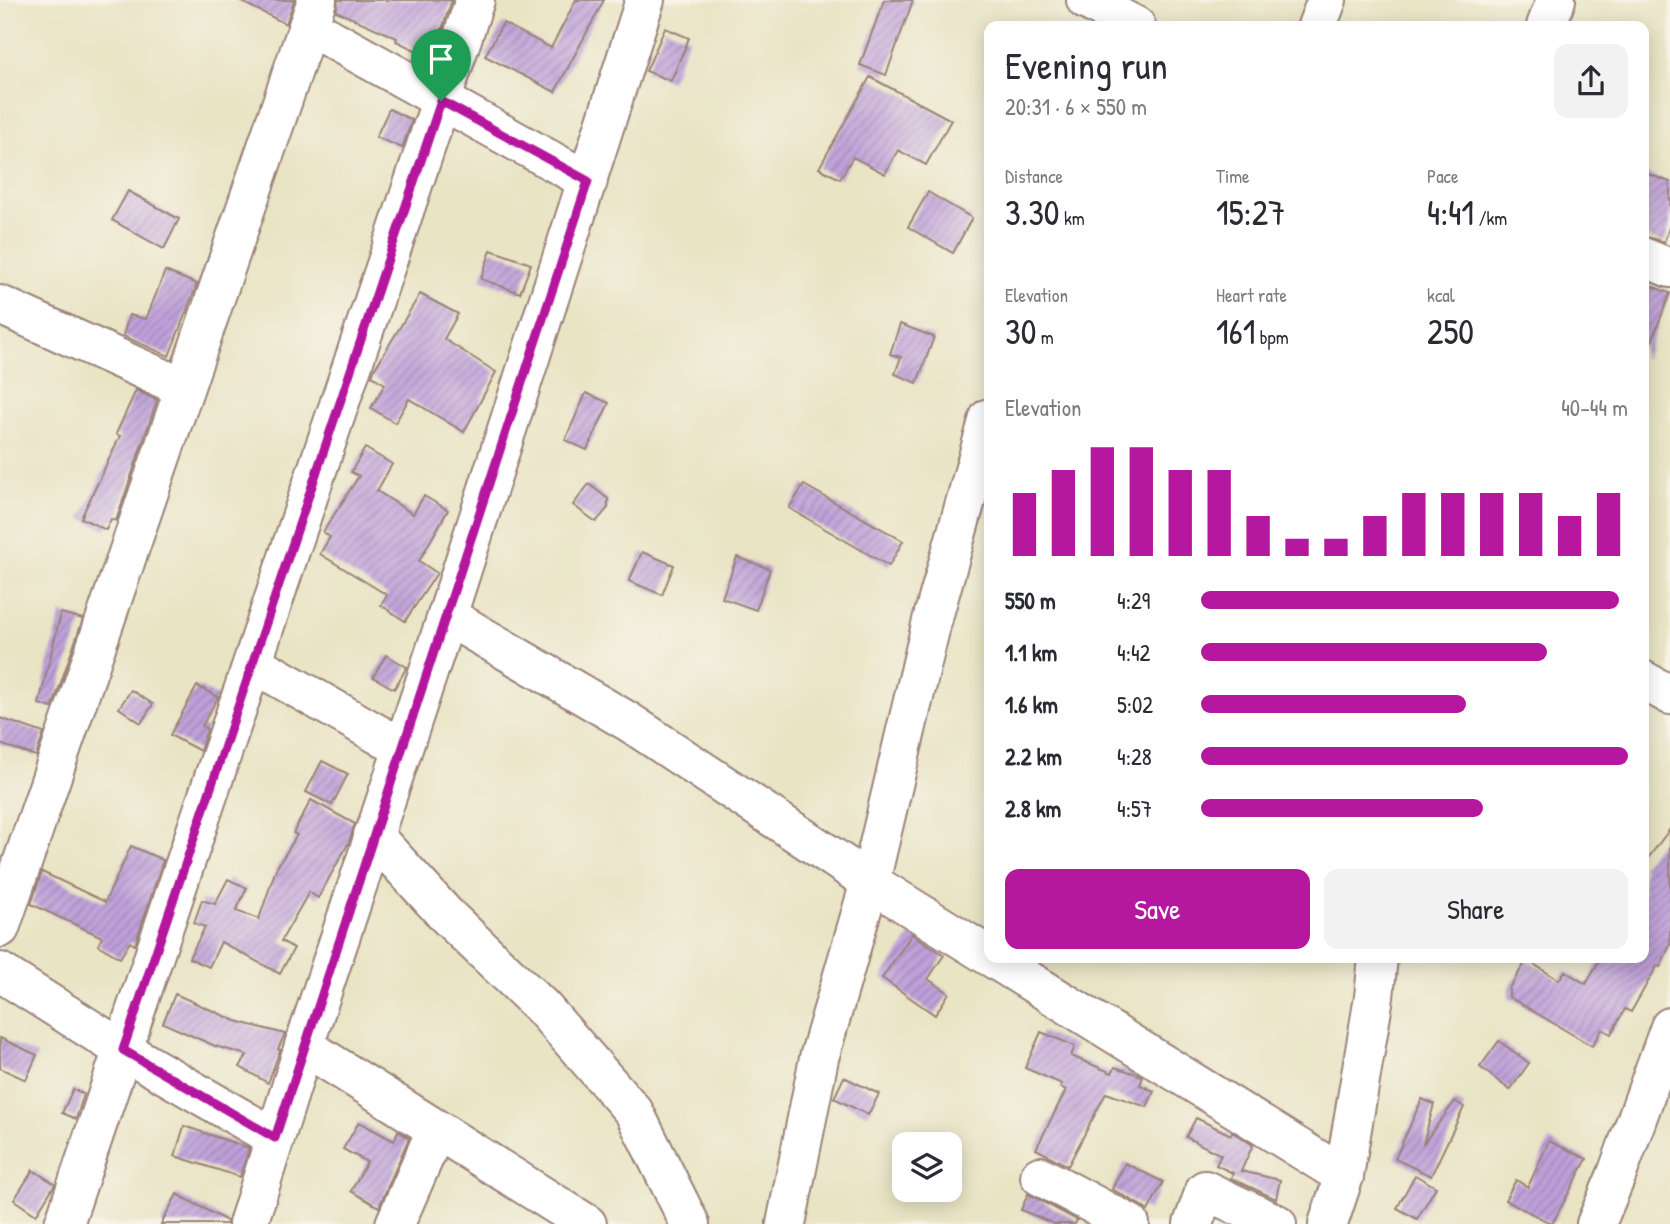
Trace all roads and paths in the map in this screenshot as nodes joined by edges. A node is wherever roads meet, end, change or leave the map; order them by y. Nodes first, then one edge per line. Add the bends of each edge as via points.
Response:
1 (475, 0) edge
2 (645, 0) edge
3 (1327, 0) edge
4 (1556, 0) edge
5 (1097, 9) edge
6 (312, 13) edge
7 (1125, 21) edge
8 (1319, 21) edge
9 (1548, 21) edge
10 (441, 101) junction
11 (588, 181) junction
12 (1649, 259) edge
13 (1670, 268) edge
14 (0, 305) edge
15 (184, 388) junction
16 (984, 441) edge
17 (447, 616) junction
18 (253, 663) junction
19 (1649, 683) edge
20 (1670, 695) edge
21 (402, 748) junction
22 (373, 835) junction
23 (870, 882) junction
24 (0, 928) edge
25 (984, 953) edge
26 (1000, 963) edge
27 (1377, 963) edge
28 (0, 972) edge
29 (1670, 1027) edge
30 (304, 1046) junction
31 (123, 1050) junction
32 (436, 1130) junction
33 (275, 1138) junction
34 (1040, 1176) dead end
35 (1343, 1176) junction
36 (563, 1218) edge
37 (64, 1224) edge
38 (248, 1224) edge
39 (395, 1224) edge
40 (690, 1224) edge
41 (786, 1224) edge
42 (1130, 1224) edge
43 (1193, 1224) edge
44 (1277, 1224) edge
45 (1328, 1224) edge
46 (1596, 1224) edge

1 - 10 street
2 - 11 street
3 - 8 street
4 - 9 street
5 - 7 street
6 - 10 street
6 - 15 street
10 - 11 street
10 - 18 street
11 - 17 street
12 - 13 street
14 - 15 street
15 - 24 street
16 - 23 street via 932,621
17 - 21 street
17 - 23 street via 629,722
18 - 21 street
18 - 31 street
19 - 20 street
21 - 22 street
22 - 30 street
22 - 40 street via 446,915 543,1008 634,1112
23 - 25 street
23 - 41 street via 819,1058
26 - 35 street
27 - 35 street
28 - 31 street
29 - 46 street
30 - 32 street
30 - 33 street
31 - 33 street
31 - 37 street
32 - 36 street
32 - 39 street
33 - 38 street
34 - 42 street
35 - 45 street
43 - 44 street via 1205,1190

